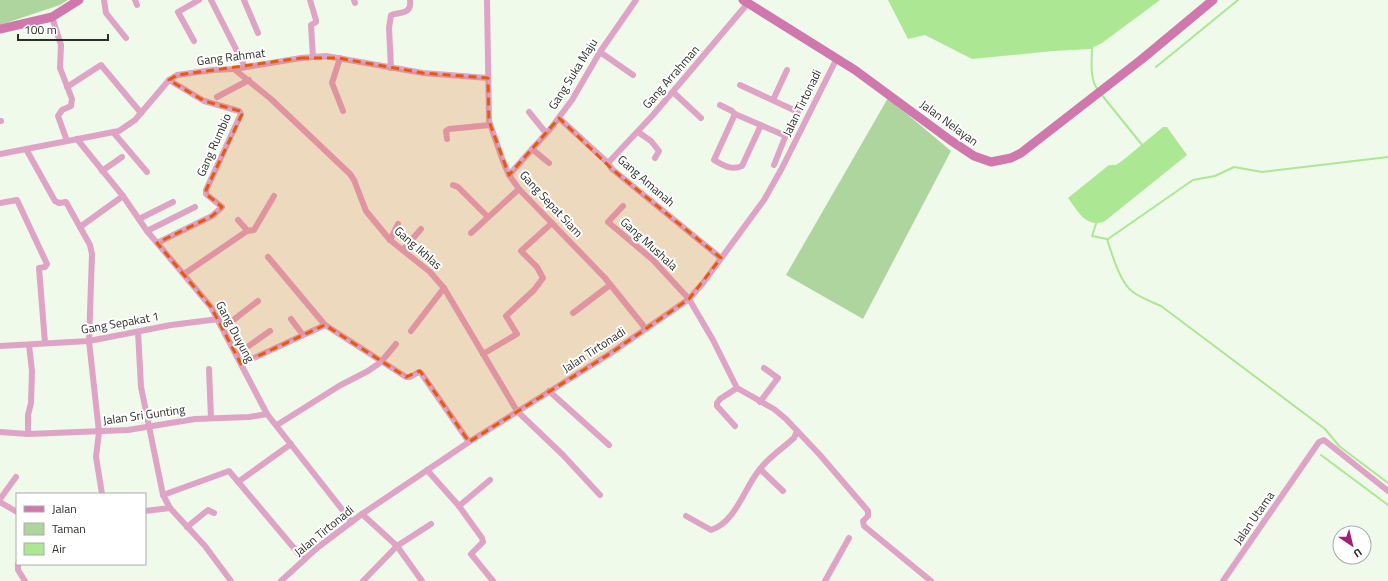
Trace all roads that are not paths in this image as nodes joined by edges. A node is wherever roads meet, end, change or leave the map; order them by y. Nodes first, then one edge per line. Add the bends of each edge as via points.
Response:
1 (79, 0) edge
2 (104, 0) edge
3 (199, 0) edge
4 (244, 0) edge
5 (310, 0) edge
6 (410, 0) edge
7 (487, 0) edge
8 (636, 0) edge
9 (1213, 0) edge
10 (214, 1) edge
11 (745, 2) edge
12 (52, 17) junction
13 (0, 29) edge
14 (258, 33) dead end
15 (126, 38) dead end
16 (194, 41) dead end
17 (600, 52) junction
18 (313, 57) junction
19 (340, 58) junction
20 (836, 60) junction
21 (245, 67) junction
22 (391, 68) junction
23 (234, 69) junction
24 (787, 70) dead end
25 (634, 75) dead end
26 (488, 78) junction
27 (169, 80) junction
28 (249, 80) junction
29 (812, 83) dead end
30 (740, 84) dead end
31 (67, 87) junction
32 (673, 92) junction
33 (217, 97) dead end
34 (773, 100) junction
35 (720, 105) dead end
36 (343, 112) dead end
37 (529, 112) dead end
38 (798, 112) junction
39 (141, 113) junction
40 (735, 114) junction
41 (559, 118) junction
42 (701, 118) dead end
43 (793, 120) junction
44 (490, 125) junction
45 (761, 125) junction
46 (803, 126) junction
47 (113, 132) junction
48 (638, 132) junction
49 (546, 133) junction
50 (787, 133) junction
51 (799, 135) junction
52 (77, 139) junction
53 (447, 139) dead end
54 (67, 141) junction
55 (26, 149) junction
56 (532, 149) junction
57 (0, 154) edge
58 (122, 156) dead end
59 (655, 158) dead end
60 (549, 163) dead end
61 (608, 163) junction
62 (774, 166) dead end
63 (102, 171) junction
64 (147, 172) dead end
65 (509, 175) junction
66 (453, 185) dead end
67 (519, 189) junction
68 (122, 196) junction
69 (274, 196) dead end
70 (173, 202) dead end
71 (0, 203) edge
72 (623, 206) dead end
73 (195, 207) dead end
74 (488, 217) junction
75 (139, 219) junction
76 (238, 220) dead end
77 (552, 223) junction
78 (398, 224) dead end
79 (80, 227) junction
80 (247, 230) junction
81 (421, 230) dead end
82 (147, 231) junction
83 (471, 233) dead end
84 (390, 240) junction
85 (157, 243) junction
86 (403, 250) junction
87 (268, 257) dead end
88 (721, 258) junction
89 (184, 274) junction
90 (610, 285) junction
91 (444, 288) junction
92 (689, 299) junction
93 (258, 301) dead end
94 (573, 313) dead end
95 (219, 319) junction
96 (292, 319) dead end
97 (325, 325) junction
98 (223, 328) junction
99 (646, 329) junction
100 (270, 331) dead end
101 (411, 331) dead end
102 (138, 332) junction
103 (303, 335) junction
104 (89, 341) junction
105 (45, 342) junction
106 (396, 344) dead end
107 (29, 345) junction
108 (0, 346) edge
109 (236, 354) junction
110 (483, 354) junction
111 (381, 362) junction
112 (241, 364) junction
113 (764, 368) dead end
114 (209, 369) dead end
115 (737, 388) junction
116 (549, 391) junction
117 (760, 402) junction
118 (516, 411) junction
119 (267, 414) junction
120 (211, 418) junction
121 (277, 425) junction
122 (735, 426) dead end
123 (148, 427) junction
124 (797, 431) junction
125 (0, 432) edge
126 (99, 432) junction
127 (28, 434) junction
128 (469, 442) junction
129 (290, 444) junction
130 (609, 445) dead end
131 (760, 469) junction
132 (427, 470) junction
133 (16, 476) dead end
134 (490, 480) dead end
135 (238, 482) junction
136 (783, 491) dead end
137 (1388, 491) edge
138 (102, 493) edge
139 (163, 494) junction
140 (600, 495) dead end
141 (0, 499) edge
142 (0, 502) edge
143 (459, 506) junction
144 (170, 508) junction
145 (16, 511) edge
146 (146, 512) edge
147 (214, 513) dead end
148 (362, 514) junction
149 (686, 516) dead end
150 (352, 522) junction
151 (431, 524) dead end
152 (187, 527) junction
153 (849, 538) dead end
154 (397, 546) junction
155 (304, 560) junction
156 (18, 565) edge
157 (25, 581) edge
158 (231, 581) edge
159 (281, 581) edge
160 (363, 581) edge
161 (422, 581) edge
162 (493, 581) edge
163 (825, 581) edge
164 (931, 581) edge
165 (1223, 581) edge

1 - 12 main road
2 - 15 street via 106,13
3 - 16 street via 178,12
4 - 14 street
5 - 18 street via 316,20 311,25
6 - 22 street via 408,11 391,15
7 - 26 street, Gang Sepat Siam
8 - 17 street, Gang Suka Maju
9 - 20 main road, Jalan Nelayan via 1021,153 991,162 974,156 955,144 855,70
10 - 21 street
11 - 20 main road, Jalan Nelayan
11 - 32 street, Gang Arrahman
12 - 13 main road
12 - 31 street via 60,46 60,68
17 - 25 street
17 - 41 street, Gang Suka Maju via 577,93
18 - 19 street, Gang Rahmat
18 - 21 street, Gang Rahmat
19 - 22 street, Gang Rahmat
19 - 36 street via 332,83
20 - 46 street, Jalan Tirtonadi
21 - 23 street, Gang Rahmat
22 - 26 street, Gang Rahmat
23 - 27 street, Gang Rahmat via 177,75
23 - 28 street, Gang Ikhlas
24 - 34 street
26 - 44 street, Gang Sepat Siam
27 - 39 street
27 - 85 street, Gang Rumbio via 204,101 241,114 206,190 206,194 222,207 212,216
28 - 33 street
28 - 84 street, Gang Ikhlas via 350,174 362,206
29 - 38 street
30 - 34 street
31 - 39 street via 101,65
31 - 54 street via 73,103 58,116
32 - 42 street
32 - 48 street, Gang Arrahman
34 - 38 street
35 - 40 street
37 - 49 street
38 - 43 street
39 - 47 street via 128,125
40 - 45 street
40 - 45 street via 714,160 731,168 737,169 745,162
41 - 49 street, Gang Suka Maju
41 - 61 street, Gang Amanah
43 - 46 street
43 - 50 street
44 - 53 street via 449,129 446,131
44 - 65 street, Gang Sepat Siam
45 - 50 street
46 - 51 street, Jalan Tirtonadi
47 - 52 street
47 - 64 street
48 - 59 street via 651,141 658,151
48 - 61 street, Gang Arrahman
49 - 56 street, Gang Suka Maju
50 - 51 street
50 - 62 street
51 - 88 street, Jalan Tirtonadi via 764,200
52 - 54 street
52 - 63 street, Gang Duyung
54 - 55 street
55 - 57 street
55 - 79 street via 55,201 66,202
56 - 60 street
56 - 65 street, Gang Suka Maju
58 - 63 street
61 - 88 street, Gang Amanah via 612,169
63 - 68 street, Gang Duyung
65 - 67 street, Gang Sepat Siam
66 - 74 street
67 - 74 street
67 - 77 street, Gang Sepat Siam
68 - 75 street, Gang Duyung
68 - 79 street
69 - 80 street via 254,230
70 - 75 street
71 - 105 street via 17,200 47,264 39,268
72 - 92 street, Gang Mushala via 608,222 653,260
73 - 82 street
74 - 83 street
75 - 82 street, Gang Duyung
76 - 80 street
77 - 90 street, Gang Sepat Siam
77 - 110 street via 521,251 543,278 506,316 517,334
78 - 84 street
79 - 104 street via 92,254
80 - 89 street
81 - 86 street
82 - 85 street, Gang Duyung
84 - 86 street, Gang Ikhlas
85 - 89 street, Gang Duyung
86 - 91 street, Gang Ikhlas via 430,272
87 - 97 street
88 - 92 street, Jalan Tirtonadi
89 - 95 street, Gang Duyung
90 - 94 street
90 - 99 street, Gang Sepat Siam
91 - 101 street
91 - 110 street, Gang Ikhlas
92 - 99 street, Jalan Tirtonadi
92 - 115 street
93 - 98 street
95 - 98 street, Gang Duyung
95 - 102 street, Gang Sepakat 1 via 186,322
96 - 103 street
97 - 103 street
97 - 111 street
98 - 109 street, Gang Duyung
99 - 116 street, Jalan Tirtonadi
100 - 109 street
102 - 104 street, Gang Sepakat 1
102 - 123 street via 141,387
103 - 112 street
104 - 105 street, Gang Sepakat 1
104 - 126 street
105 - 107 street, Gang Sepakat 1
106 - 111 street
107 - 108 street, Gang Sepakat 1
107 - 127 street via 32,371
109 - 112 street, Gang Duyung
110 - 118 street, Gang Ikhlas
111 - 121 street
111 - 128 street via 406,377 421,373
112 - 119 street, Gang Duyung
113 - 117 street via 778,378
114 - 120 street
115 - 117 street
115 - 122 street via 717,403
116 - 118 street, Jalan Tirtonadi
116 - 130 street
117 - 124 street via 774,409
118 - 128 street, Jalan Tirtonadi
118 - 140 street, Gang Ikhlas
119 - 120 street, Jalan Sri Gunting
119 - 121 street, Gang Duyung
120 - 123 street, Jalan Sri Gunting
121 - 129 street, Gang Duyung
123 - 126 street, Jalan Sri Gunting
123 - 139 street
124 - 131 street via 794,438
124 - 164 street via 868,511 868,516 863,521 864,526
125 - 127 street, Jalan Sri Gunting
126 - 127 street, Jalan Sri Gunting
126 - 138 street via 96,457
128 - 132 street, Jalan Tirtonadi
129 - 135 street
129 - 150 street, Gang Duyung
131 - 136 street
131 - 149 street via 731,515 717,528 711,530
132 - 143 street
132 - 148 street, Jalan Tirtonadi
133 - 141 street
134 - 143 street
135 - 139 street via 227,470
135 - 155 street
137 - 165 street, Jalan Utama via 1324,440 1319,442
139 - 144 street
142 - 145 street
143 - 162 street via 483,540 472,552 472,556
144 - 146 street
144 - 152 street
147 - 152 street via 208,510
148 - 150 street, Jalan Tirtonadi
148 - 154 street
150 - 155 street, Jalan Tirtonadi
151 - 154 street
152 - 158 street
153 - 163 street
154 - 160 street
154 - 161 street
155 - 159 street, Jalan Tirtonadi
156 - 157 street via 18,570

